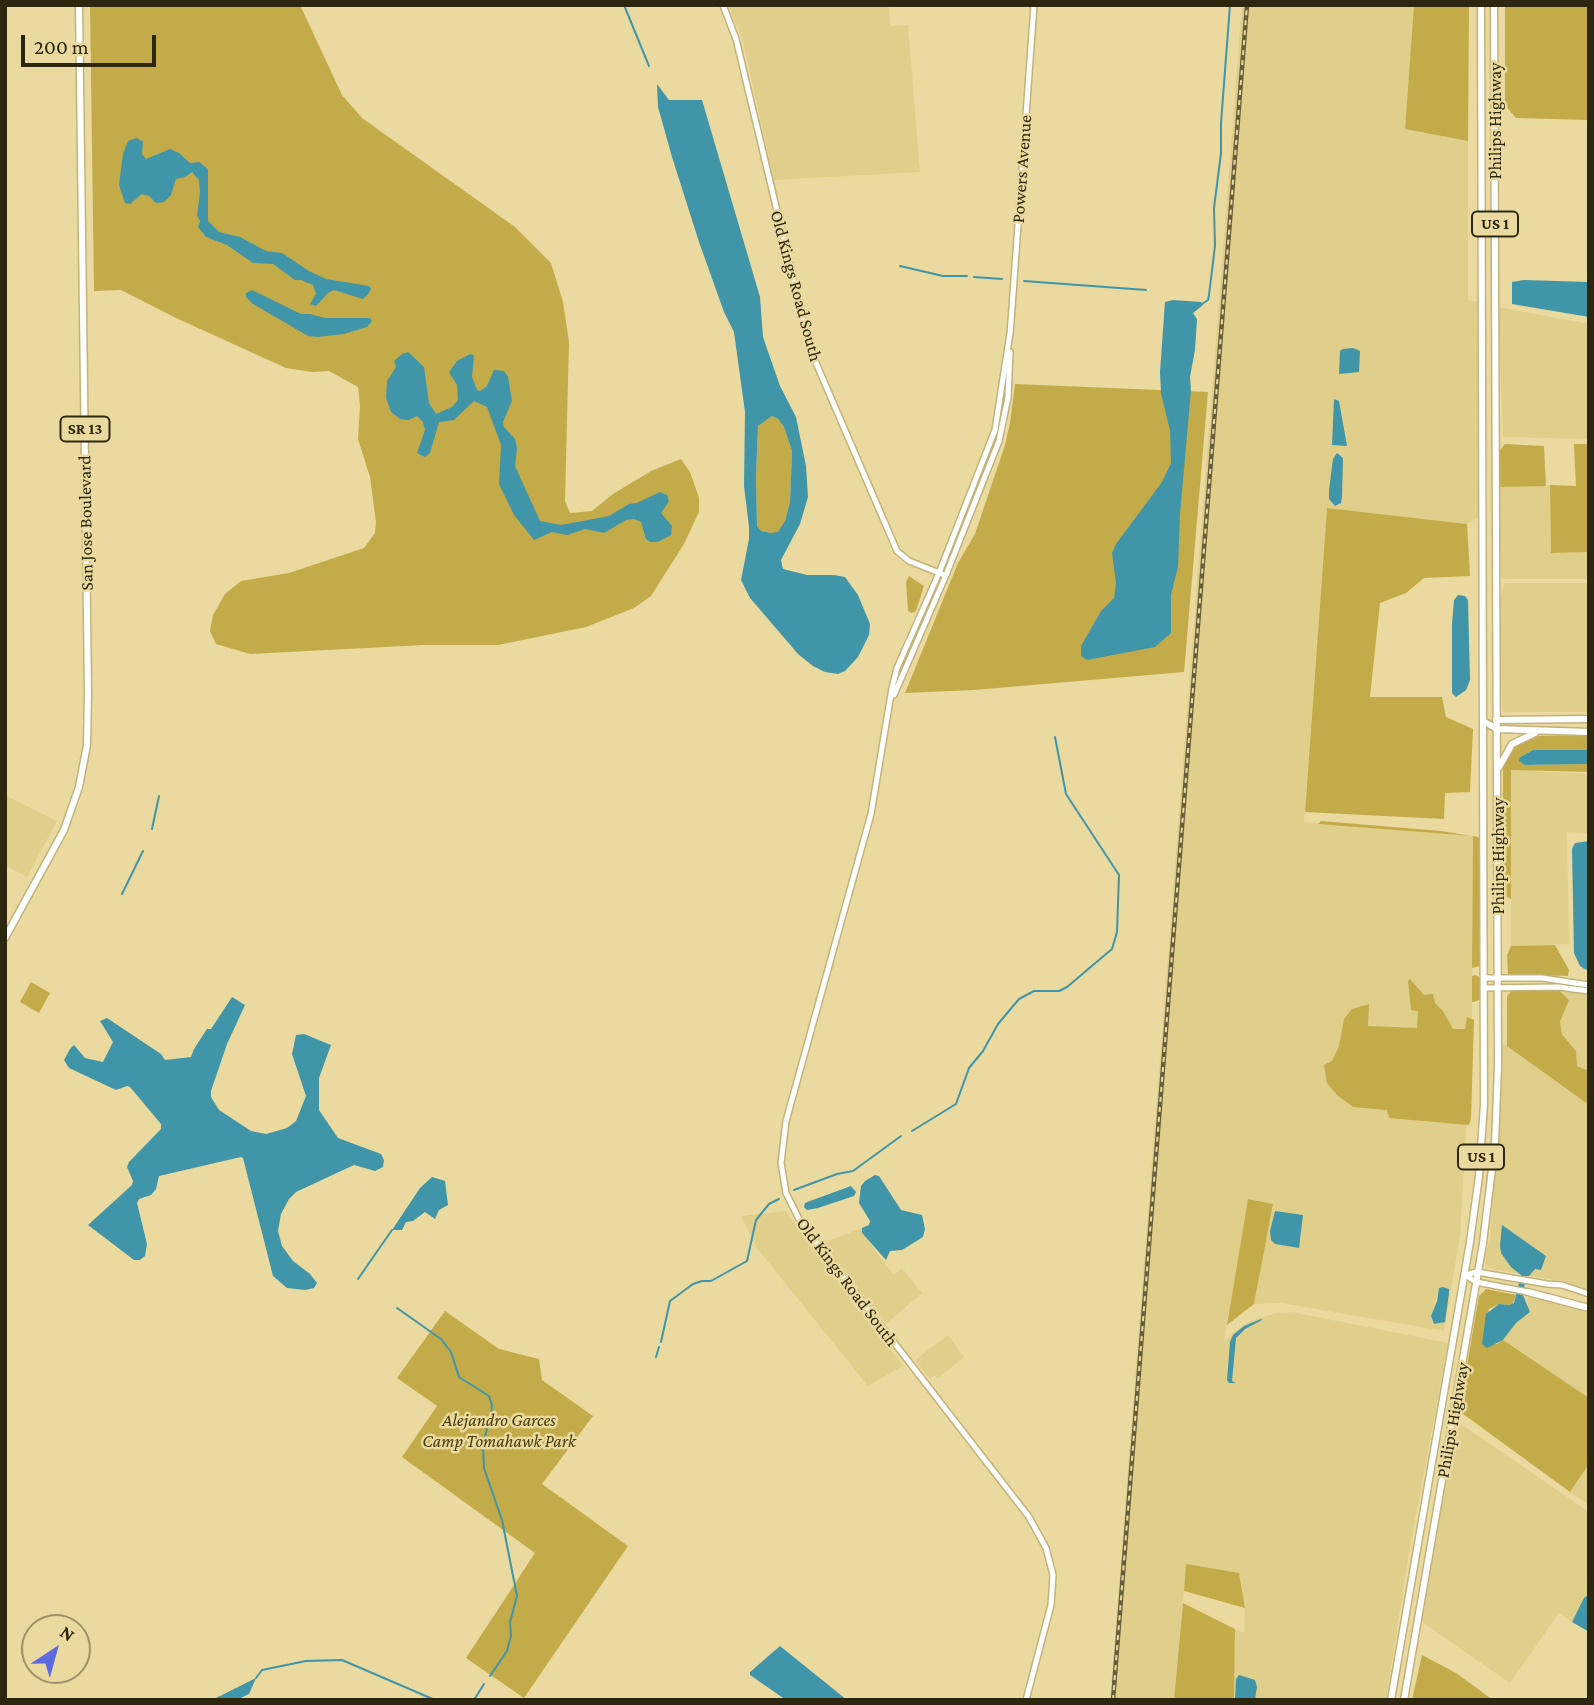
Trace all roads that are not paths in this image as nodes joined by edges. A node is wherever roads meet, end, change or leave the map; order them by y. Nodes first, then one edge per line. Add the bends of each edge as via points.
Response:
1 (79, 5) edge
2 (723, 5) edge
3 (1034, 5) edge
4 (1481, 5) edge
5 (1494, 5) edge
6 (1010, 333) junction
7 (1482, 371) junction
8 (1496, 371) junction
9 (939, 573) junction
10 (946, 575) junction
11 (891, 701) junction
12 (1589, 719) edge
13 (1497, 720) junction
14 (1483, 721) junction
15 (1497, 729) junction
16 (1540, 732) junction
17 (1589, 732) edge
18 (1497, 774) junction
19 (1484, 831) junction
20 (1498, 832) junction
21 (5, 938) edge
22 (1485, 978) junction
23 (1498, 978) junction
24 (1589, 985) edge
25 (1498, 987) junction
26 (1485, 988) junction
27 (1589, 990) edge
28 (1482, 1143) junction
29 (1495, 1144) junction
30 (1478, 1272) junction
31 (1465, 1275) junction
32 (1476, 1282) junction
33 (1547, 1284) junction
34 (1528, 1292) joint
35 (1589, 1294) edge
36 (1545, 1296) junction
37 (1589, 1308) edge
38 (1448, 1368) junction
39 (1461, 1370) junction
40 (1440, 1415) junction
41 (1453, 1417) junction
42 (1419, 1536) junction
43 (1432, 1538) junction
44 (1026, 1700) edge
45 (1391, 1700) edge
46 (1404, 1700) edge

1 - 21 main road, San Jose Boulevard / SR 13 via 87,746 68,820
2 - 9 street, Old Kings Road South via 736,39 810,349 897,551
3 - 6 street, Powers Avenue
4 - 7 main road, Philips Highway / US 1
5 - 8 main road, Philips Highway / US 1
6 - 9 street, Powers Avenue via 995,430
6 - 10 street, Powers Avenue via 1003,427
7 - 8 main road
7 - 14 main road, Philips Highway / US 1
8 - 13 main road, Philips Highway / US 1
9 - 10 street, Old Kings Road South
9 - 11 street, Old Kings Road South via 905,647
10 - 11 street, Old Kings Road South
11 - 44 street, Old Kings Road South via 865,838 786,1121 782,1177 800,1221 1029,1517 1046,1548 1053,1575 1051,1605
12 - 13 main road
13 - 14 main road
13 - 15 main road, Philips Highway / US 1
14 - 15 main road
14 - 19 main road, Philips Highway / US 1
15 - 16 main road
15 - 18 main road, Philips Highway / US 1
16 - 17 main road
16 - 18 main road via 1512,744
18 - 20 main road, Philips Highway / US 1
19 - 20 main road
19 - 22 main road, Philips Highway / US 1
20 - 23 main road, Philips Highway / US 1
22 - 23 street
22 - 26 main road, Philips Highway / US 1
23 - 24 street
23 - 25 main road, Philips Highway / US 1
25 - 26 street
25 - 27 street
25 - 29 main road, Philips Highway / US 1
26 - 28 main road, Philips Highway / US 1
28 - 29 main road
28 - 31 main road, Philips Highway / US 1
29 - 30 main road, Philips Highway / US 1
30 - 31 street
30 - 32 main road, Philips Highway / US 1
30 - 33 street
31 - 32 street
31 - 38 main road, Philips Highway / US 1
32 - 34 street
32 - 39 main road, Philips Highway / US 1
33 - 35 street
33 - 36 street
34 - 36 main road
36 - 37 main road
38 - 39 main road
38 - 40 main road, Philips Highway / US 1
39 - 41 main road, Philips Highway / US 1
40 - 41 main road
40 - 42 main road, Philips Highway / US 1
41 - 43 main road, Philips Highway / US 1
42 - 43 main road
42 - 45 main road, Philips Highway / US 1
43 - 46 main road, Philips Highway / US 1

